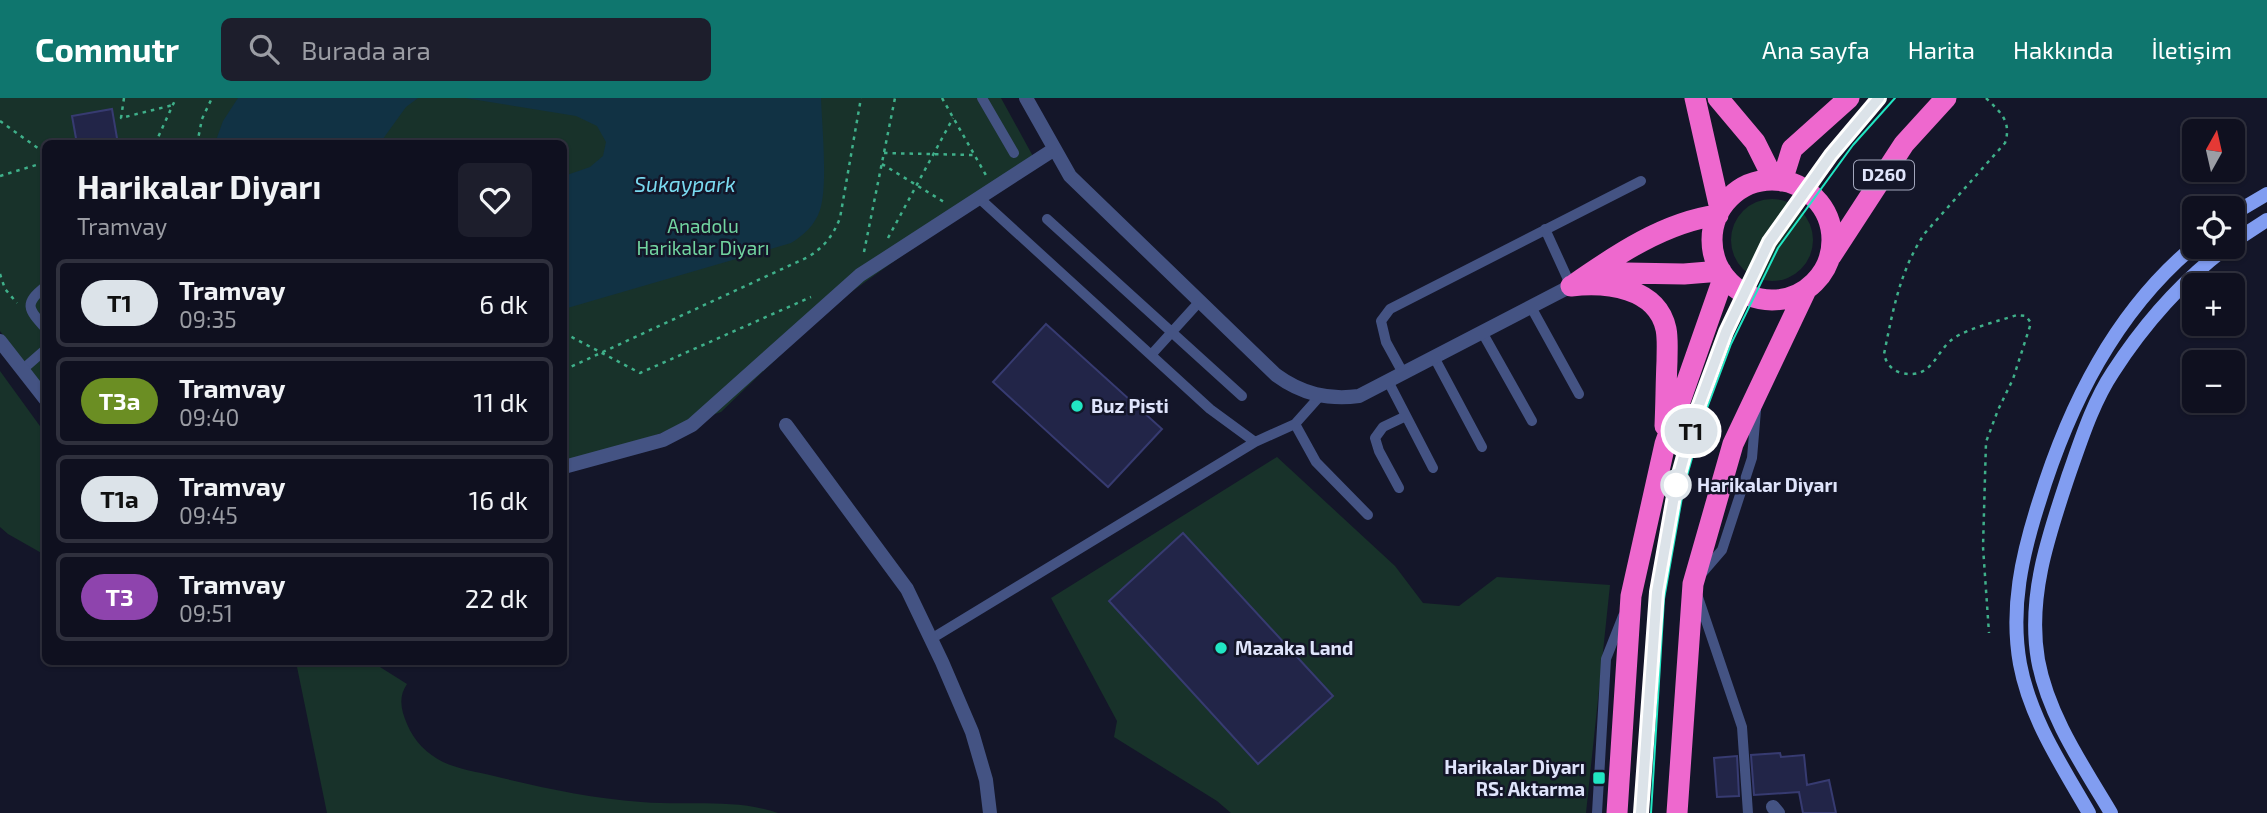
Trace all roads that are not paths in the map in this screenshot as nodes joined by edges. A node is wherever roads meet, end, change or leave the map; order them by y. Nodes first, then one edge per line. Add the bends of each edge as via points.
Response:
1 (982, 98) edge
2 (1026, 98) edge
3 (1695, 98) edge
4 (1718, 98) edge
5 (1849, 98) edge
6 (1946, 98) edge
7 (1053, 150) junction
8 (1014, 153) dead end
9 (1641, 181) dead end
10 (1778, 181) junction
11 (2267, 194) edge
12 (979, 198) junction
13 (2245, 207) edge
14 (1719, 212) junction
15 (1047, 219) dead end
16 (2267, 219) edge
17 (1545, 229) junction
18 (2245, 234) edge
19 (1830, 258) junction
20 (2182, 258) edge
21 (2211, 259) edge
22 (1722, 273) junction
23 (1572, 286) junction
24 (42, 289) edge
25 (1806, 290) junction
26 (1200, 301) junction
27 (1531, 307) junction
28 (42, 325) edge
29 (1172, 331) junction
30 (1482, 332) junction
31 (0, 341) edge
32 (42, 352) edge
33 (1151, 355) junction
34 (1433, 357) junction
35 (22, 370) junction
36 (1402, 373) junction
37 (1388, 381) junction
38 (1579, 394) dead end
39 (42, 395) edge
40 (1242, 396) dead end
41 (1320, 396) junction
42 (1406, 416) junction
43 (1532, 421) dead end
44 (1295, 424) junction
45 (786, 425) dead end
46 (1255, 442) junction
47 (1665, 444) junction
48 (1482, 447) dead end
49 (567, 466) edge
50 (1433, 468) dead end
51 (1399, 488) dead end
52 (1367, 515) dead end
53 (1693, 584) junction
54 (1631, 596) junction
55 (931, 639) junction
56 (990, 813) edge
57 (1597, 813) edge
58 (1617, 813) edge
59 (1677, 813) edge
60 (1748, 813) edge
61 (2089, 813) edge
62 (2111, 813) edge

1 - 8 lane
2 - 7 street
3 - 14 highway
4 - 10 highway via 1755,142
5 - 10 highway via 1792,149
6 - 19 highway, D260 via 1904,144
7 - 12 street
7 - 26 street via 1070,176
9 - 17 lane
10 - 14 highway via 1756,182 1739,190
10 - 19 highway via 1805,190 1825,211 1833,234
11 - 13 street
12 - 33 lane
12 - 49 street via 860,275 692,425 663,440
14 - 22 highway via 1712,235
14 - 23 highway via 1650,238
15 - 29 lane
16 - 18 street
17 - 23 lane
17 - 36 lane via 1390,309 1381,321
19 - 25 highway
20 - 61 street via 2143,298 2091,373 2058,442 2019,578 2017,638 2028,693 2054,752
21 - 62 street via 2159,309 2112,373 2084,432 2040,568 2035,611 2038,660 2048,696
22 - 23 highway via 1626,273
22 - 25 highway via 1745,294 1764,300 1786,299
22 - 47 highway
23 - 27 street
23 - 47 highway via 1603,285 1630,291 1650,302 1662,316 1667,332
24 - 28 lane via 29,306
25 - 53 highway via 1733,444
26 - 29 lane
26 - 41 street via 1276,375
27 - 30 street
27 - 38 lane
29 - 33 lane
29 - 40 lane
30 - 34 street
30 - 43 lane
31 - 35 street
32 - 35 lane
33 - 46 lane via 1210,409
34 - 36 street
34 - 48 lane
35 - 39 street
36 - 37 street
37 - 41 street via 1359,396
37 - 42 lane
41 - 44 lane
42 - 50 lane
42 - 51 lane via 1383,427 1375,438
44 - 46 lane
44 - 52 lane via 1316,462
45 - 55 street via 907,589
46 - 55 lane
47 - 54 highway
53 - 59 highway
53 - 60 lane via 1742,727
54 - 57 lane via 1606,659
54 - 58 highway
55 - 56 street via 972,732

